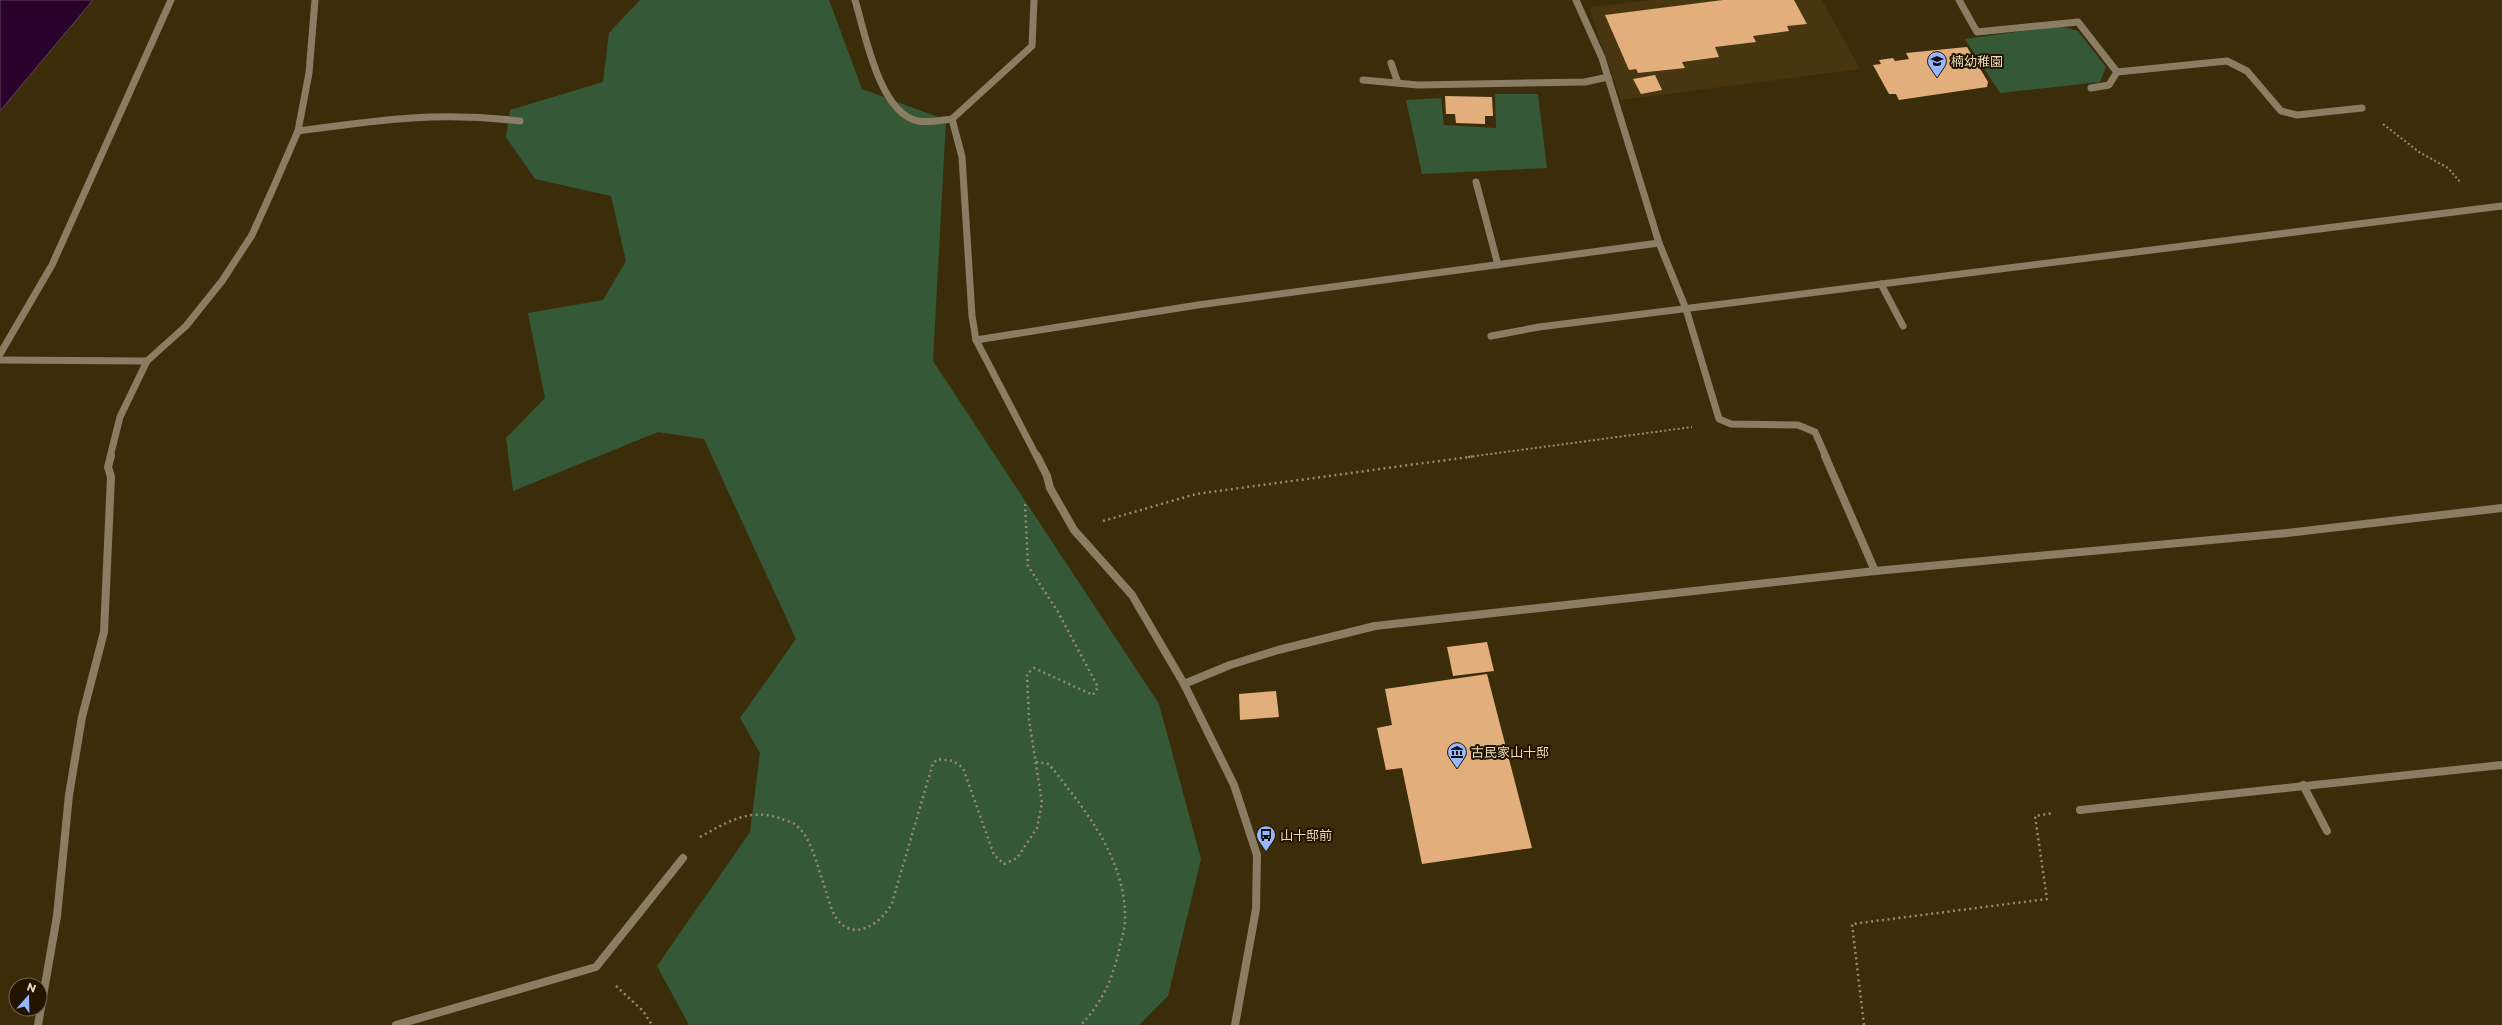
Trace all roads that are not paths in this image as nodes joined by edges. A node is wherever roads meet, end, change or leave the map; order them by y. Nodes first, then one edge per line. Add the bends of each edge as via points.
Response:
1 (171, 0) edge
2 (316, 0) edge
3 (855, 0) edge
4 (1034, 0) edge
5 (1578, 0) edge
6 (1959, 0) edge
7 (1391, 63) dead end
8 (2118, 72) junction
9 (1608, 76) junction
10 (1363, 80) dead end
11 (1398, 83) junction
12 (2091, 88) dead end
13 (2362, 108) road end
14 (952, 119) junction
15 (520, 120) dead end
16 (298, 130) junction
17 (1476, 182) dead end
18 (2502, 206) edge
19 (1659, 244) junction
20 (1498, 265) junction
21 (1881, 284) junction
22 (1686, 308) junction
23 (1903, 326) dead end
24 (1491, 336) dead end
25 (976, 340) junction
26 (0, 354) edge
27 (0, 360) edge
28 (147, 361) junction
29 (2502, 508) edge
30 (1875, 571) junction
31 (1184, 684) junction
32 (2502, 765) edge
33 (2303, 785) junction
34 (2080, 810) road end
35 (2327, 831) dead end
36 (683, 858) road end
37 (38, 1025) edge
38 (396, 1025) edge
39 (1235, 1025) edge

1 - 26 street via 52,265
2 - 16 street via 308,73
3 - 14 street via 877,75 898,111 918,121
4 - 14 street via 1032,46
5 - 9 street
6 - 8 street via 1977,32 2078,22
7 - 11 street
8 - 12 street via 2109,85
8 - 13 street via 2227,61 2247,71 2281,111 2297,115
9 - 11 street via 1585,82 1418,85
9 - 19 street
10 - 11 street
14 - 25 street via 962,157
15 - 16 street via 432,115
16 - 28 street via 252,235 222,281 186,326
17 - 20 street
18 - 21 street
19 - 20 street
19 - 22 street
20 - 25 street via 1198,305
21 - 22 street
21 - 23 street
22 - 24 street via 1539,327
22 - 30 street via 1719,419 1731,424 1798,425 1814,432
25 - 31 street via 1047,476 1050,488 1074,530 1132,595
27 - 28 street
28 - 37 street via 120,417 108,467 111,477 104,632 82,717 69,795 57,916
29 - 30 street via 2287,533
30 - 31 street via 1375,626 1302,642 1211,672
31 - 39 street via 1234,785 1257,855 1256,909
32 - 33 street
33 - 34 street
33 - 35 street
36 - 38 street via 596,967

